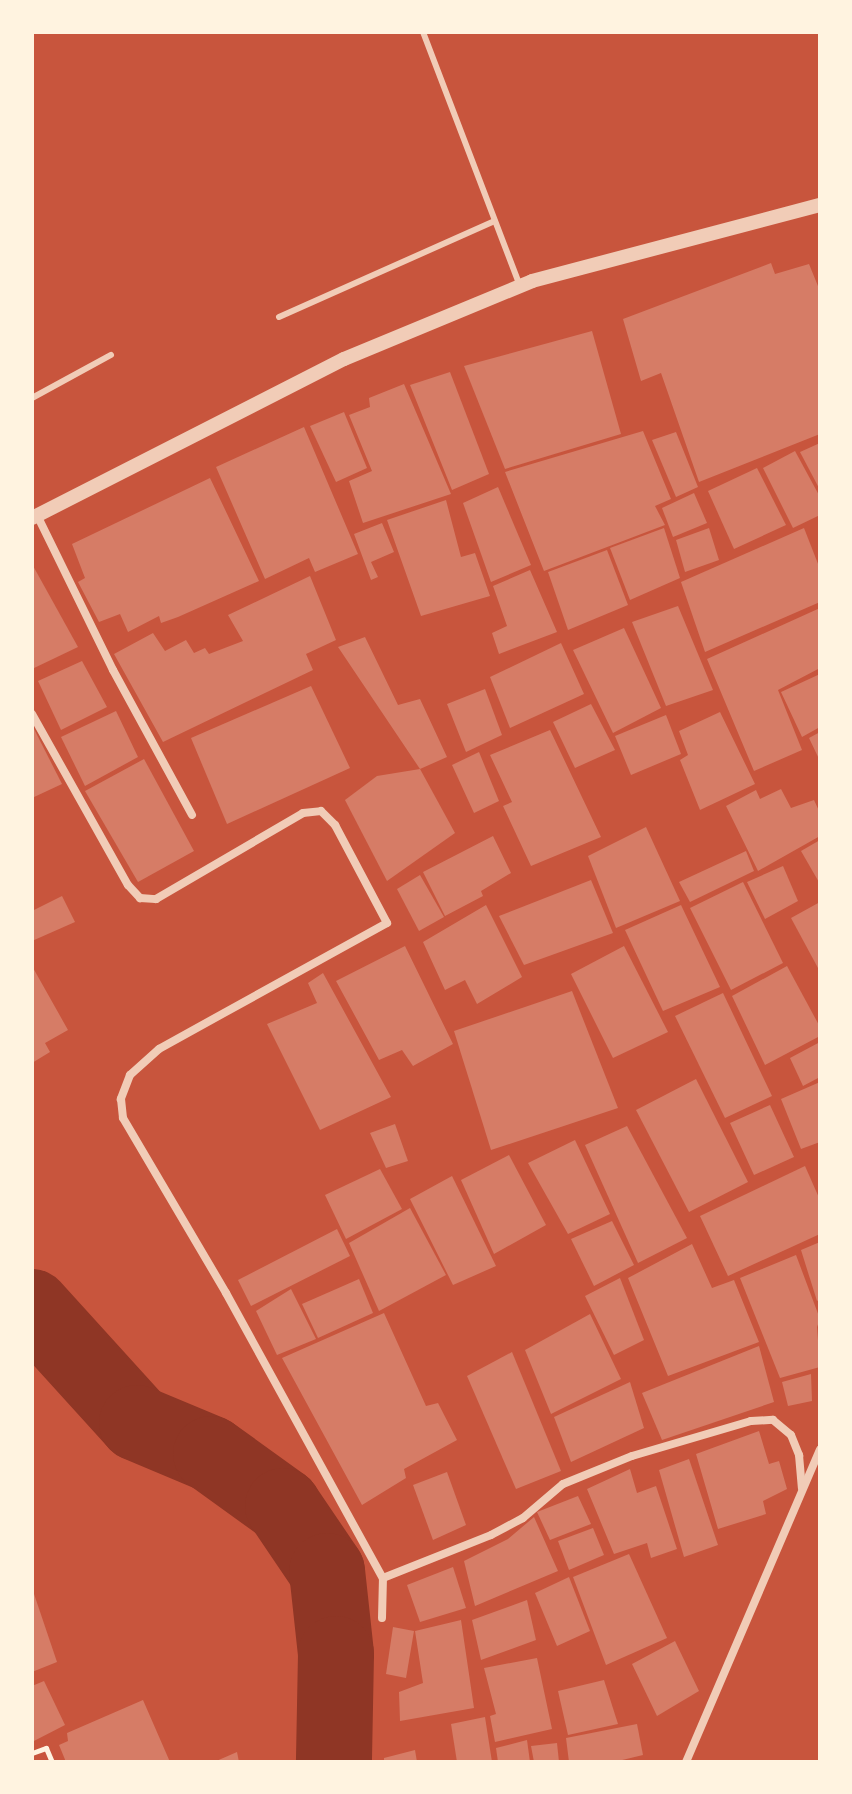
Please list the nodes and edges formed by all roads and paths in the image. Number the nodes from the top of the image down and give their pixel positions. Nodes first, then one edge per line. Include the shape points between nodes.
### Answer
1 (423, 32) edge
2 (820, 205) edge
3 (495, 221) junction
4 (520, 287) junction
5 (279, 317) dead end
6 (111, 355) dead end
7 (32, 398) edge
8 (34, 517) edge
9 (32, 714) edge
10 (192, 815) dead end
11 (820, 1449) edge
12 (802, 1488) junction
13 (383, 1578) junction
14 (382, 1618) dead end
15 (32, 1753) edge
16 (52, 1762) edge
17 (686, 1762) edge

1 - 3 lane
2 - 4 street
3 - 4 lane
3 - 5 lane
4 - 8 street via 344,359
6 - 7 lane
8 - 10 street
9 - 13 street via 140,898 156,899 303,813 321,811 335,825 387,923 159,1049 130,1075 121,1099 123,1118
11 - 12 street
12 - 13 street via 791,1435 773,1420 751,1421 632,1456 563,1484 523,1518 491,1535
12 - 17 street
13 - 14 street
15 - 16 path via 46,1748

